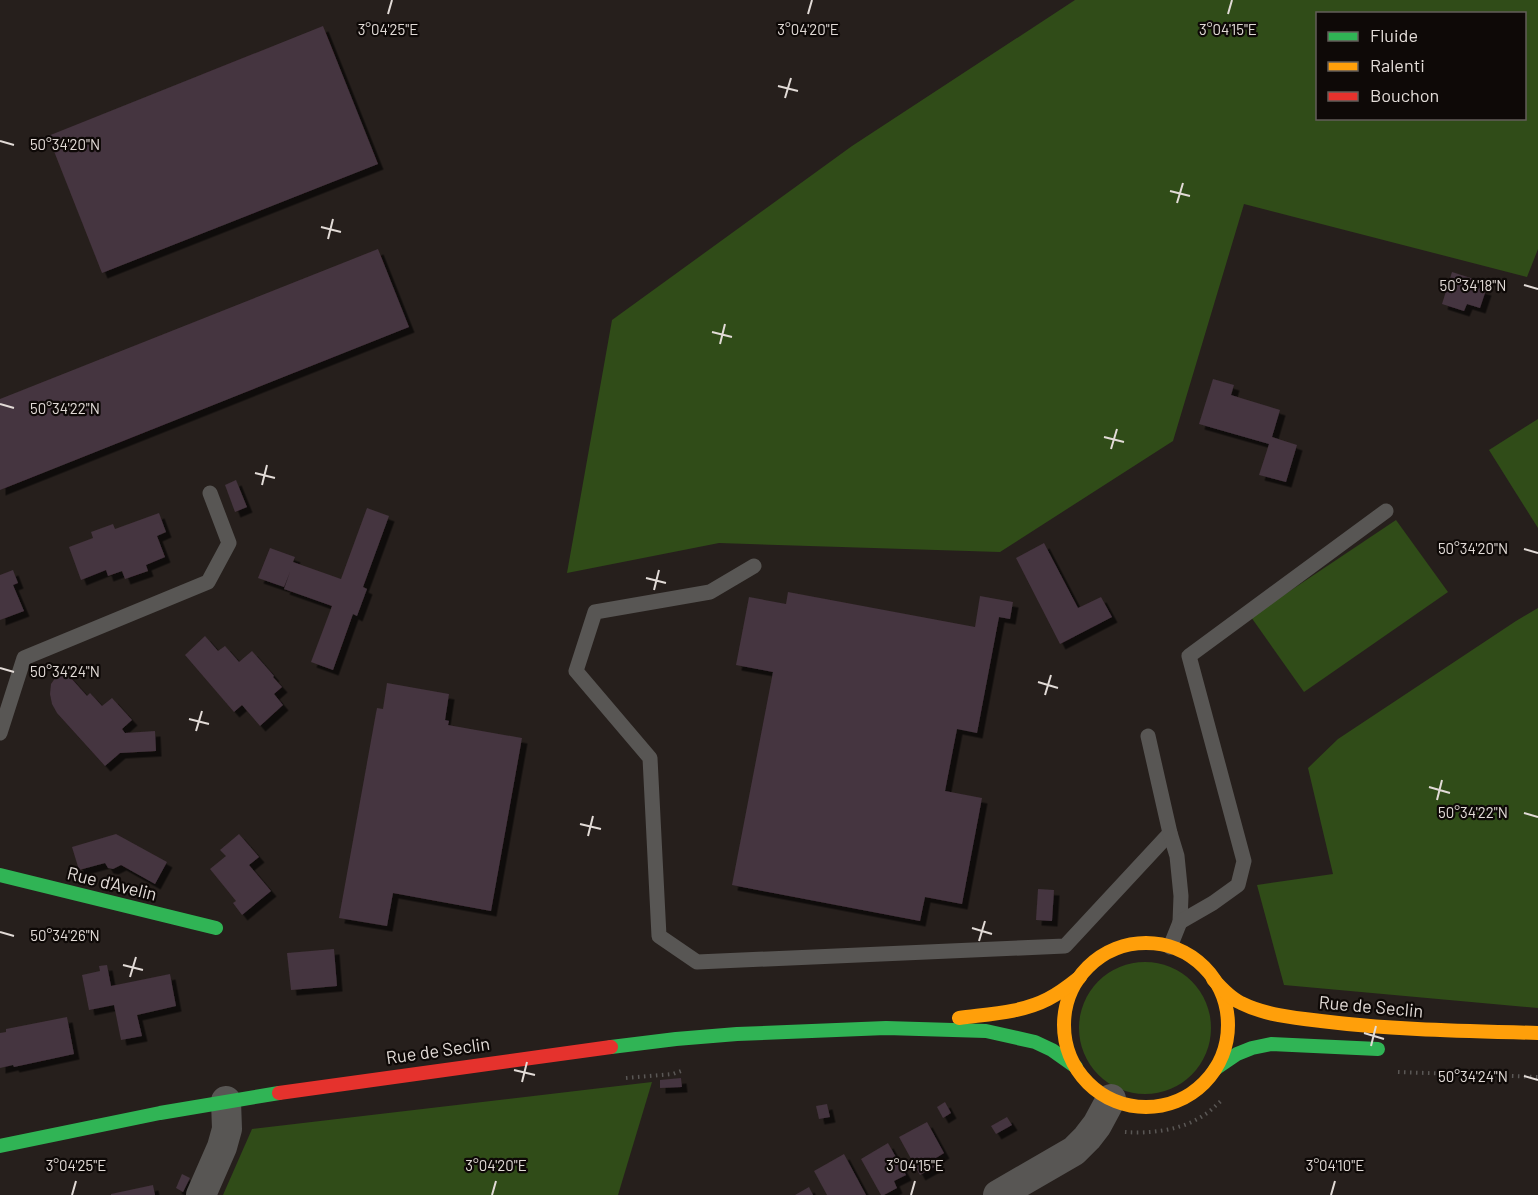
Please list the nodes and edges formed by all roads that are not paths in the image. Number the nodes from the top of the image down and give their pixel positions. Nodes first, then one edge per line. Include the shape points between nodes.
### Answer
1 (210, 493) dead end
2 (1386, 511) dead end
3 (754, 566) dead end
4 (0, 733) edge
5 (1148, 736) dead end
6 (1170, 833) junction
7 (0, 875) edge
8 (1180, 922) junction
9 (216, 928) dead end
10 (1170, 947) junction
11 (1080, 977) junction
12 (1213, 979) junction
13 (886, 1028) junction
14 (1538, 1033) edge
15 (1396, 1050) dead end
16 (1076, 1067) junction
17 (1215, 1069) junction
18 (226, 1101) junction
19 (1104, 1112) junction
20 (0, 1146) edge
21 (201, 1195) edge
22 (998, 1195) edge

1 - 4 lane via 229,543 208,582 24,658
2 - 8 lane via 1189,656 1244,861 1238,885
3 - 6 lane via 710,592 595,612 576,671 650,758 659,936 697,962 1065,946
5 - 6 lane
6 - 8 lane via 1177,856
7 - 9 main road, Rue d'Avelin
8 - 10 lane
10 - 11 main road via 1145,944 1120,948 1098,959
10 - 12 main road via 1194,959
11 - 13 main road, Rue de Seclin via 1040,1003
11 - 16 main road via 1068,998 1064,1022 1066,1045
12 - 14 main road, Rue de Seclin via 1243,1005 1311,1020 1412,1029
12 - 17 main road via 1225,1003 1227,1030
13 - 16 main road, Rue de Seclin via 986,1031 1013,1036 1035,1041
13 - 18 main road, Rue de Seclin via 676,1039 462,1065
15 - 17 main road via 1271,1044 1237,1054
16 - 19 main road
17 - 19 main road via 1198,1088 1175,1101 1149,1107 1123,1104
18 - 20 main road, Rue de Seclin
18 - 21 street via 227,1129
19 - 22 street via 1074,1151

